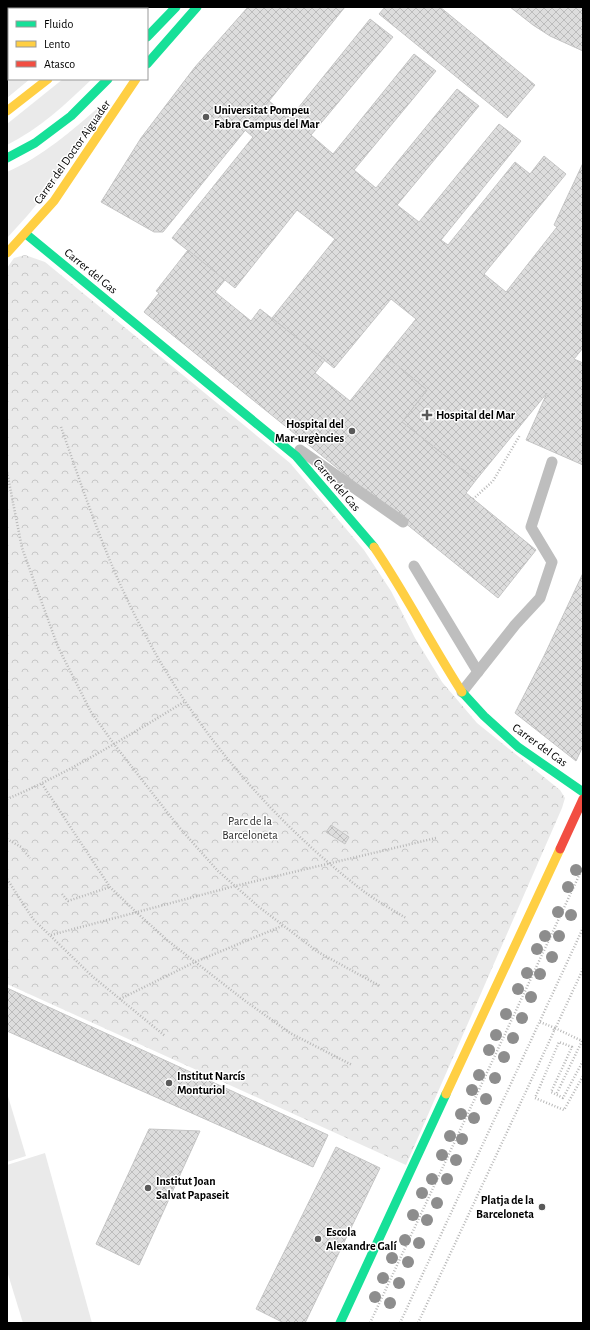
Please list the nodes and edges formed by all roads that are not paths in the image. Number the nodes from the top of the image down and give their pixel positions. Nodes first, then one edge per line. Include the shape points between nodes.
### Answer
1 (176, 7) edge
2 (197, 7) edge
3 (148, 36) edge
4 (148, 63) edge
5 (47, 80) edge
6 (107, 80) edge
7 (135, 80) edge
8 (7, 111) edge
9 (7, 158) edge
10 (26, 234) junction
11 (7, 253) edge
12 (233, 402) junction
13 (552, 462) dead end
14 (403, 522) dead end
15 (414, 566) dead end
16 (478, 672) junction
17 (462, 692) junction
18 (583, 792) edge
19 (583, 799) edge
20 (340, 1323) edge

1 - 3 main road
2 - 4 main road
5 - 8 main road
6 - 9 main road via 71,116 35,143
7 - 10 main road, Carrer del Doctor Aiguader via 54,201
10 - 11 main road, Carrer del Doctor Aiguader
10 - 12 main road, Carrer del Gas
12 - 14 lane
12 - 17 main road, Carrer del Gas via 296,456 372,544 400,585 432,645
13 - 16 lane via 531,526 552,562 540,598
15 - 16 lane
16 - 17 lane
17 - 18 main road, Carrer del Gas via 518,747
19 - 20 main road

